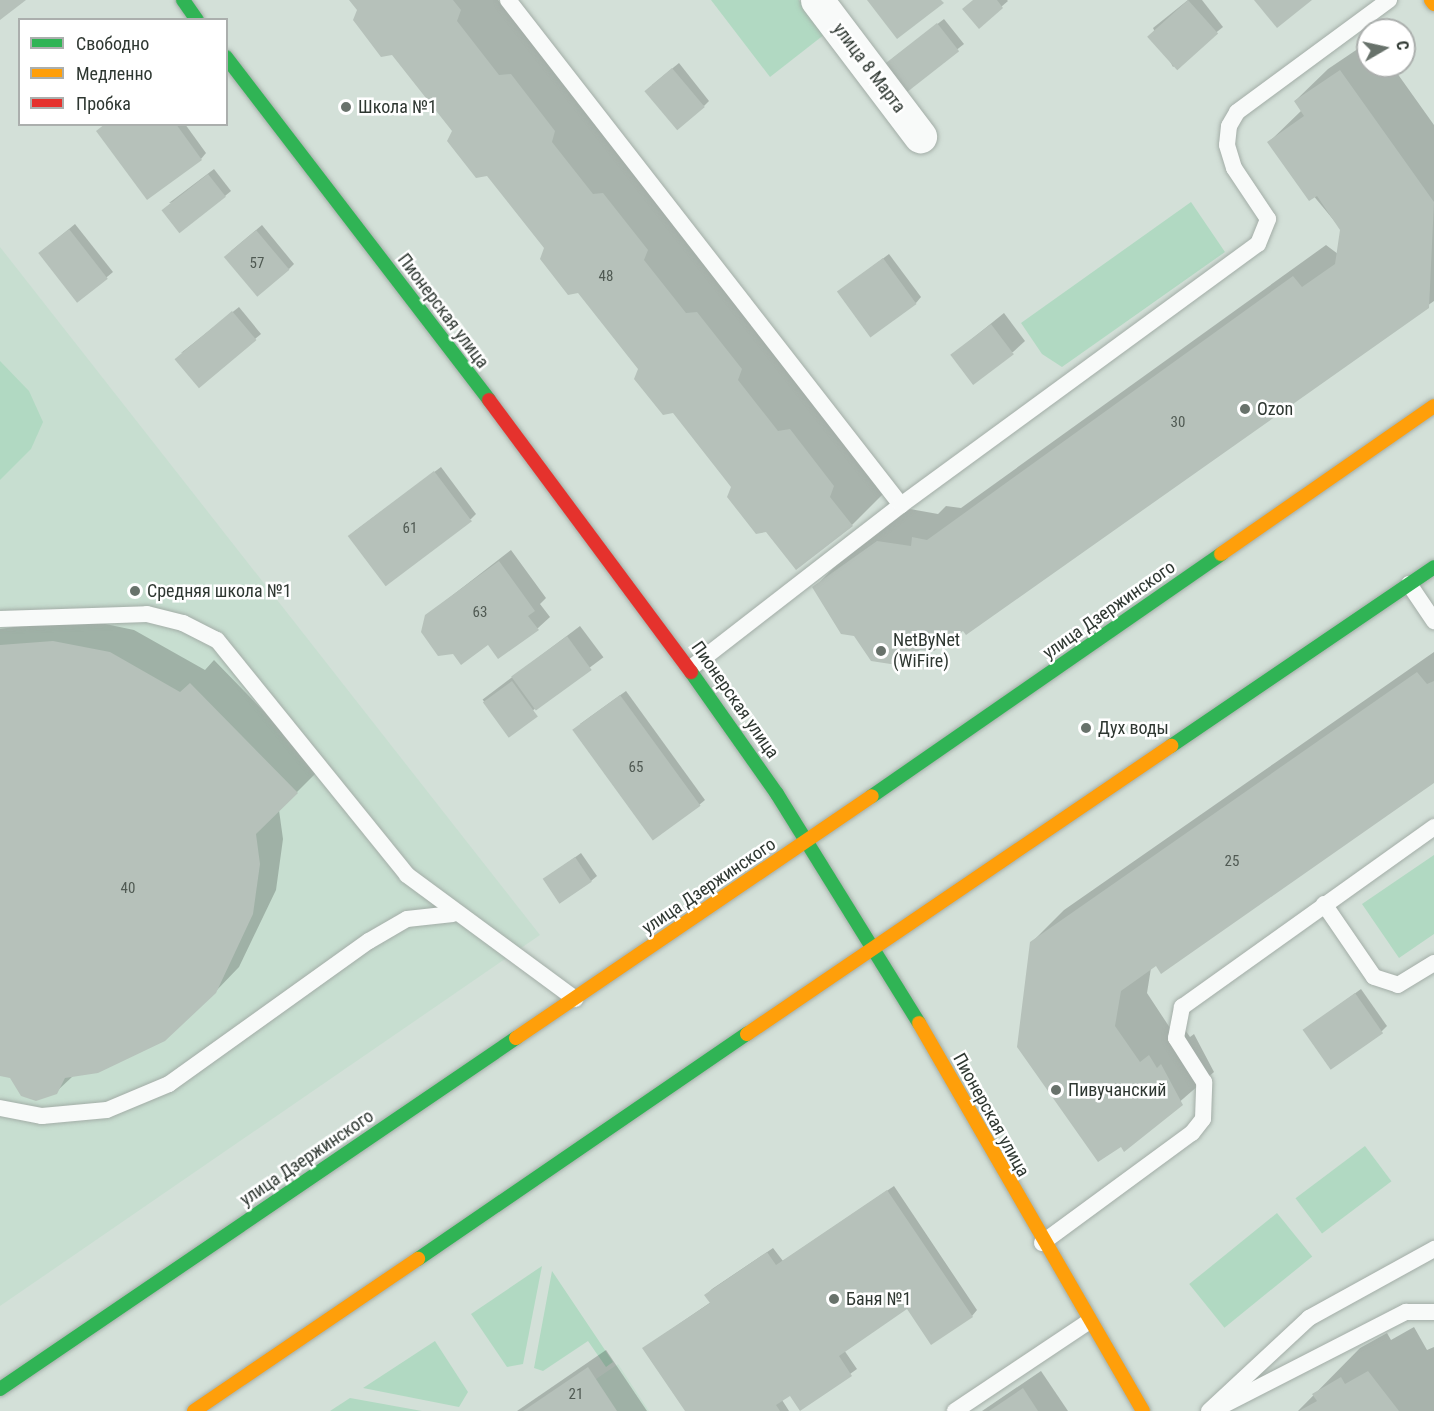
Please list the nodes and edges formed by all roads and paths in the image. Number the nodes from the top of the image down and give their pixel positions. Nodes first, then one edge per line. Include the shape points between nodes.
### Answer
1 (183, 0) edge
2 (508, 0) edge
3 (817, 0) edge
4 (1389, 0) edge
5 (1431, 0) edge
6 (1434, 4) edge
7 (196, 18) edge
8 (228, 60) edge
9 (920, 136) dead end
10 (1434, 406) edge
11 (901, 506) junction
12 (1434, 567) edge
13 (1409, 584) junction
14 (0, 620) edge
15 (1434, 621) edge
16 (691, 668) junction
17 (1434, 827) edge
18 (808, 841) junction
19 (1324, 904) junction
20 (453, 914) junction
21 (876, 952) junction
22 (1434, 963) edge
23 (574, 999) junction
24 (0, 1108) edge
25 (1042, 1243) junction
26 (1434, 1249) edge
27 (1434, 1312) edge
28 (1088, 1322) junction
29 (0, 1389) edge
30 (194, 1411) edge
31 (955, 1411) edge
32 (1143, 1411) edge
33 (1211, 1411) edge

1 - 7 main road
2 - 11 lane
3 - 9 street, улица 8 Марта
4 - 11 lane via 1238,112 1229,126 1227,145 1234,168 1268,219 1258,244
5 - 6 main road
8 - 16 main road, Пионерская улица
10 - 18 main road, улица Дзержинского
11 - 16 lane
12 - 13 main road
13 - 15 lane
13 - 21 main road
14 - 20 lane via 147,615 183,623 217,640 407,875
16 - 18 main road, Пионерская улица
17 - 19 lane
18 - 21 main road, Пионерская улица
18 - 23 main road, улица Дзержинского
19 - 22 lane via 1374,977 1398,985
19 - 25 lane via 1182,1007 1176,1038 1204,1082 1208,1100 1192,1133
20 - 23 lane
20 - 24 lane via 407,919 369,941 169,1084 107,1110 42,1116
21 - 25 main road, Пионерская улица
21 - 30 main road
23 - 29 main road, улица Дзержинского
25 - 28 main road, Пионерская улица
26 - 33 lane via 1309,1318
27 - 33 lane via 1406,1312
28 - 31 lane
28 - 32 main road, Пионерская улица

